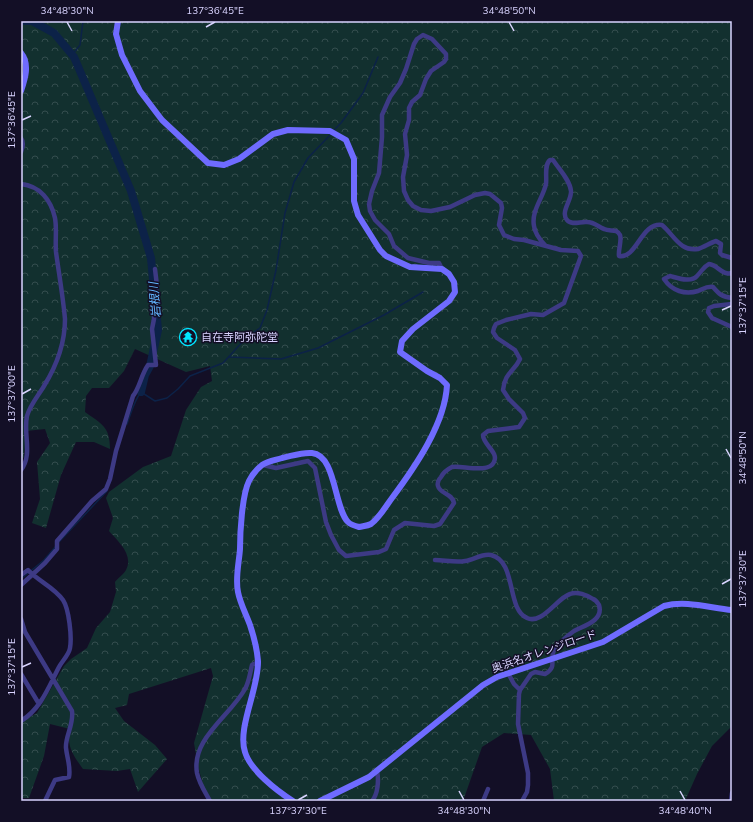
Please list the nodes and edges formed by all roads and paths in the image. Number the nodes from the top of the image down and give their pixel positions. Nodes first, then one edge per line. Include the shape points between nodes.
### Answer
1 (118, 21) edge
2 (21, 53) edge
3 (21, 91) edge
4 (21, 138) edge
5 (21, 152) edge
6 (21, 184) edge
7 (545, 245) junction
8 (732, 258) edge
9 (442, 269) junction
10 (155, 270) dead end
11 (732, 273) edge
12 (732, 298) edge
13 (732, 304) edge
14 (732, 327) edge
15 (263, 465) junction
16 (21, 470) edge
17 (435, 560) dead end
18 (21, 575) edge
19 (32, 575) junction
20 (21, 585) edge
21 (732, 610) edge
22 (21, 619) edge
23 (23, 633) edge
24 (552, 659) junction
25 (258, 662) junction
26 (508, 673) junction
27 (21, 674) edge
28 (54, 679) junction
29 (520, 690) junction
30 (39, 704) junction
31 (21, 721) edge
32 (377, 771) junction
33 (488, 789) dead end
34 (732, 793) edge
35 (45, 801) edge
36 (210, 801) edge
37 (293, 801) edge
38 (320, 801) edge
39 (372, 801) edge
40 (483, 801) edge
41 (522, 801) edge
42 (731, 801) edge

1 - 9 street via 116,34 122,55 140,91 162,120 208,163 224,165 239,159 273,134 288,130 330,131 346,140 354,159 354,201 358,215 380,250 386,256 410,267
2 - 3 street via 26,71
4 - 5 street
6 - 16 street via 38,189 46,196 55,219 56,252 65,319 60,355 27,416 26,458
7 - 8 street via 536,232 534,219 546,185 546,164 553,160 570,187 571,197 565,209 566,220 570,223 587,222 619,233 619,256 628,254 650,228 657,224 666,228 683,248 699,248 716,241 721,244 722,256
7 - 9 street via 504,235 499,225 501,203 490,194 475,195 450,207 431,211 421,210 408,200 403,184 409,108 420,94 431,71 444,62 446,57 432,39 423,35 414,44 400,83 382,115 379,174 369,204 375,220 389,234 394,246 408,258 440,263
7 - 15 street via 561,250 578,251 581,256 564,303 543,315 531,314 496,324 493,332 497,338 515,350 520,359 506,376 503,390 525,418 519,427 488,431 483,435 495,456 493,465 476,469 454,467 441,477 437,483 440,490 451,496 454,503 440,524 434,526 405,523 394,530 386,549 346,556 339,550 326,522 315,468 308,461 276,468
9 - 15 street via 454,282 455,292 449,301 402,341 400,352 440,378 447,385 446,397 426,448 411,473 377,518 369,525 359,527 349,523 344,516 328,466 322,458 313,453 298,454
10 - 19 street via 157,286 152,329 156,365 148,365 133,396 106,489 74,521 57,542 57,549
11 - 12 street via 725,273 708,264 692,279 670,276 664,279 672,288 685,293 713,287 718,294
13 - 14 street via 714,306 709,308 708,312 712,318
15 - 25 street via 255,471 245,491 237,590 250,626
17 - 24 street via 460,562 487,555 497,557 504,564 515,603 521,614 530,619 544,614 570,594 577,593 596,600 599,612 594,620 564,638 554,651
18 - 19 street via 28,570
19 - 20 street
19 - 28 street via 63,600 68,615 70,649
21 - 24 street, 奥浜名オレンジロード via 676,603 664,606 603,642
22 - 23 street
23 - 28 street
24 - 26 street, 奥浜名オレンジロード
24 - 29 street via 553,665 548,672 531,674
25 - 36 street via 252,665 245,688 197,755 197,774
25 - 37 street via 243,731 243,746 248,761 273,787
26 - 29 street
26 - 32 street, 奥浜名オレンジロード via 483,685
27 - 30 street
28 - 30 street
28 - 35 street via 72,711 72,724 66,747 70,775 68,778 55,780
29 - 41 street via 518,724 528,773 527,792
30 - 31 street
32 - 38 street, 奥浜名オレンジロード
32 - 39 street via 376,795
33 - 40 street
34 - 42 street

